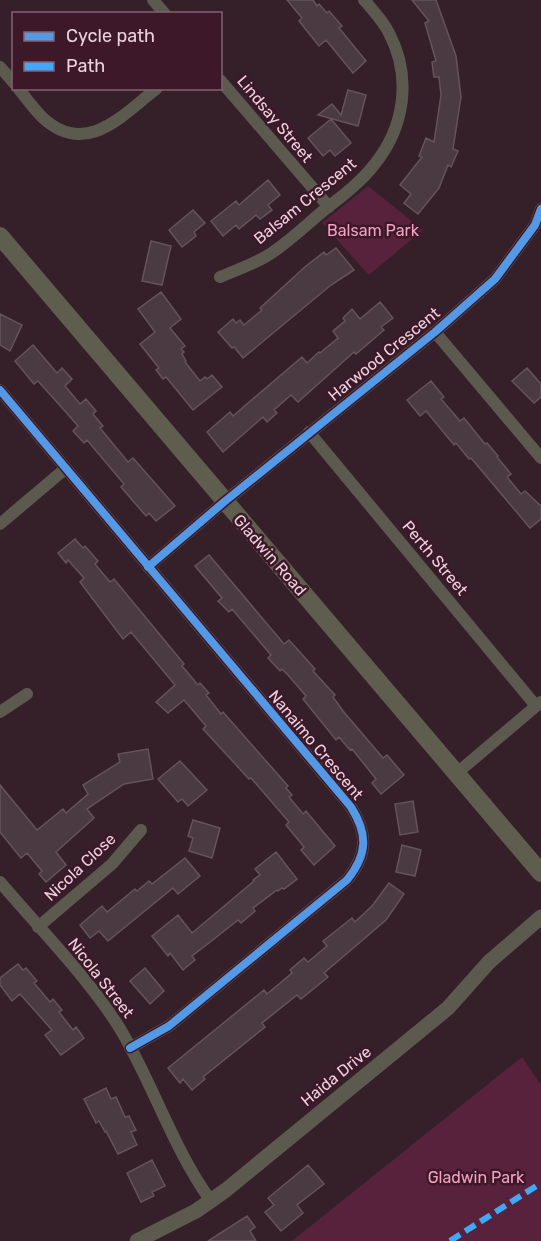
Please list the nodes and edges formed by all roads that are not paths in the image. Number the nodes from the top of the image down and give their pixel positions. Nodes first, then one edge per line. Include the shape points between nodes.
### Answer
1 (153, 0) edge
2 (364, 0) edge
3 (163, 12) edge
4 (0, 67) edge
5 (12, 81) edge
6 (222, 82) edge
7 (20, 90) edge
8 (154, 90) edge
9 (329, 207) junction
10 (541, 209) edge
11 (0, 236) edge
12 (220, 277) dead end
13 (435, 332) junction
14 (0, 390) edge
15 (309, 432) junction
16 (541, 458) edge
17 (66, 469) junction
18 (224, 502) junction
19 (0, 524) edge
20 (148, 567) junction
21 (27, 694) dead end
22 (539, 704) edge
23 (0, 712) edge
24 (457, 772) junction
25 (141, 830) dead end
26 (541, 873) edge
27 (0, 882) edge
28 (541, 917) edge
29 (39, 927) junction
30 (130, 1048) junction
31 (211, 1201) junction
32 (137, 1241) edge

1 - 3 street
2 - 9 street, Balsam Crescent via 394,45 402,74 402,110 387,147 373,167
4 - 5 street
6 - 9 street, Lindsay Street
7 - 8 street via 43,117 61,130 86,135 107,128
9 - 12 street, Balsam Crescent via 269,255
10 - 13 street, Harwood Crescent via 535,225 495,279
11 - 18 main road, Gladwin Road
13 - 15 street, Harwood Crescent
13 - 16 street
14 - 17 street, Nanaimo Crescent
15 - 18 street, Harwood Crescent
15 - 22 street, Perth Street
17 - 19 street
17 - 20 street, Nanaimo Crescent
18 - 20 street
18 - 24 main road, Gladwin Road
20 - 30 street, Nanaimo Crescent via 351,807 364,833 360,860 347,880 169,1026
21 - 23 street
22 - 24 street
24 - 26 main road, Gladwin Road
25 - 29 street, Nicola Close via 112,864
27 - 29 street, Nicola Street
28 - 31 street, Haida Drive via 489,962 448,1008
29 - 30 street, Nicola Street via 104,1005
30 - 31 street, Nicola Street via 190,1170
31 - 32 street, Haida Drive

